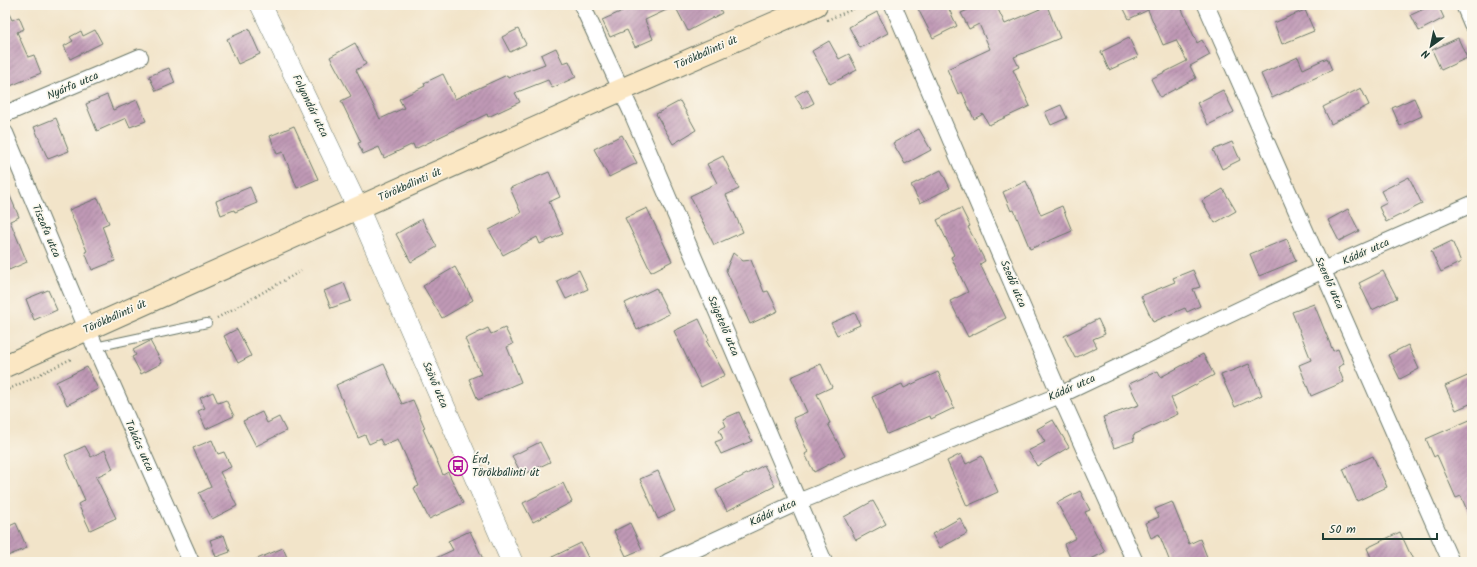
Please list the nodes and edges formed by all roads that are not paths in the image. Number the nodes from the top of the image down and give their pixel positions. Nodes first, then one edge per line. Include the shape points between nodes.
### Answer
1 (262, 5) edge
2 (582, 5) edge
3 (816, 5) edge
4 (893, 5) edge
5 (1206, 5) edge
6 (1464, 5) edge
7 (1472, 24) edge
8 (140, 57) dead end
9 (621, 90) junction
10 (5, 114) edge
11 (5, 133) edge
12 (1472, 204) edge
13 (358, 208) junction
14 (1323, 270) junction
15 (207, 323) road end
16 (91, 338) junction
17 (5, 366) edge
18 (1060, 394) junction
19 (798, 502) junction
20 (191, 562) edge
21 (512, 562) edge
22 (668, 562) edge
23 (824, 562) edge
24 (1135, 562) edge
25 (1451, 562) edge

1 - 13 street, Folyondár utca
2 - 9 street, Szigetelő utca
3 - 9 main road, Törökbálinti út
4 - 18 street, Szedő utca
5 - 14 street, Szerelő utca
6 - 7 street
8 - 10 street, Nyárfa utca
9 - 13 main road, Törökbálinti út
9 - 19 street, Szigetelő utca
11 - 16 street, Tiszafa utca
12 - 14 street, Kádár utca
13 - 16 main road, Törökbálinti út
13 - 21 street, Szövő utca
14 - 18 street, Kádár utca
14 - 25 street, Szerelő utca
15 - 16 lane
16 - 17 main road, Törökbálinti út
16 - 20 street, Takács utca
18 - 19 street, Kádár utca
18 - 24 street, Szedő utca
19 - 22 street, Kádár utca
19 - 23 street, Szigetelő utca

